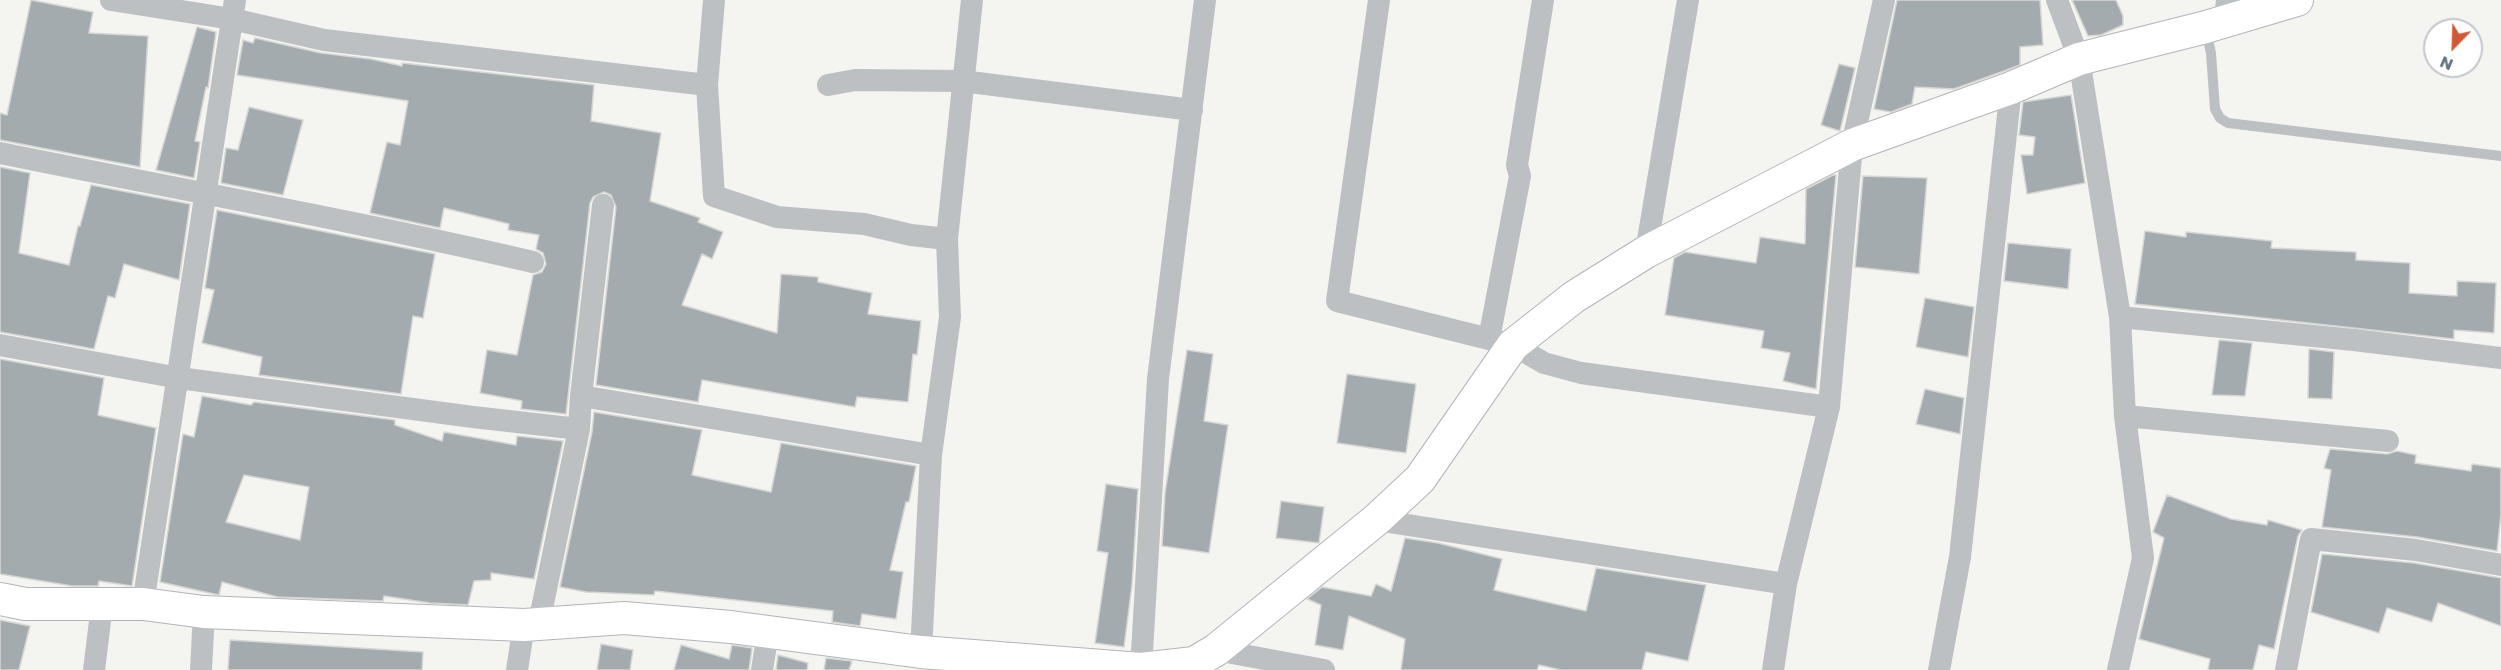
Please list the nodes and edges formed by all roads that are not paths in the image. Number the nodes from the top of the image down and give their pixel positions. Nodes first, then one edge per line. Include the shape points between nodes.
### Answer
1 (111, 0) edge
2 (714, 0) edge
3 (972, 0) edge
4 (1204, 0) edge
5 (1379, 0) edge
6 (1543, 0) edge
7 (1688, 0) edge
8 (1884, 0) edge
9 (2057, 0) edge
10 (2297, 0) edge
11 (233, 9) edge
12 (2219, 16) edge
13 (2079, 59) junction
14 (962, 81) junction
15 (707, 85) junction
16 (828, 85) dead end
17 (2011, 88) junction
18 (1192, 110) junction
19 (1852, 145) junction
20 (0, 153) edge
21 (2501, 156) edge
22 (205, 195) junction
23 (603, 205) dead end
24 (947, 239) junction
25 (1646, 252) junction
26 (533, 262) dead end
27 (2120, 317) junction
28 (1501, 342) junction
29 (0, 345) edge
30 (2501, 358) edge
31 (179, 378) junction
32 (581, 396) junction
33 (1829, 407) junction
34 (2126, 416) junction
35 (579, 429) junction
36 (2388, 441) dead end
37 (932, 455) junction
38 (1377, 520) junction
39 (2501, 565) edge
40 (1786, 585) junction
41 (0, 599) edge
42 (143, 604) junction
43 (102, 605) junction
44 (204, 612) junction
45 (531, 624) junction
46 (768, 632) junction
47 (1216, 650) junction
48 (921, 652) junction
49 (1293, 667) edge
50 (1141, 669) edge
51 (94, 670) edge
52 (201, 670) edge
53 (518, 670) edge
54 (762, 670) edge
55 (1323, 670) edge
56 (1773, 670) edge
57 (1939, 670) edge
58 (2118, 670) edge
59 (2286, 670) edge

1 - 11 street
2 - 15 street
3 - 14 street
4 - 18 street
5 - 28 street via 1337,301
6 - 28 street via 1517,165 1520,176
7 - 25 street
8 - 19 street
9 - 13 street
10 - 12 street
11 - 15 street via 324,40
11 - 22 street
12 - 13 street
12 - 21 lane via 2211,53 2214,109 2228,123
13 - 17 street
13 - 27 street
14 - 16 street via 855,80
14 - 18 street
14 - 24 street
15 - 24 street via 714,196 777,218 864,224
17 - 19 street
17 - 57 street via 1960,557
18 - 50 street via 1158,379
19 - 25 street
19 - 33 street
20 - 22 street
22 - 26 street via 391,229
22 - 31 street
23 - 32 street
24 - 37 street via 950,317
25 - 28 street
27 - 30 street
27 - 34 street
28 - 33 street via 1544,363 1581,373
28 - 38 street via 1420,479
29 - 31 street
31 - 35 street
31 - 42 street
32 - 35 street
32 - 37 street
33 - 40 street
34 - 36 street
34 - 58 street via 2143,558
35 - 45 street
37 - 48 street
38 - 40 street
38 - 47 street
39 - 59 street via 2416,550 2311,539
40 - 56 street
41 - 43 street via 25,604
42 - 43 street
42 - 44 street
43 - 51 street
44 - 45 street
44 - 52 street
45 - 46 street via 624,618
45 - 53 street
46 - 48 street
46 - 54 street
47 - 49 street
47 - 50 street via 1194,663
48 - 50 street
49 - 55 street

